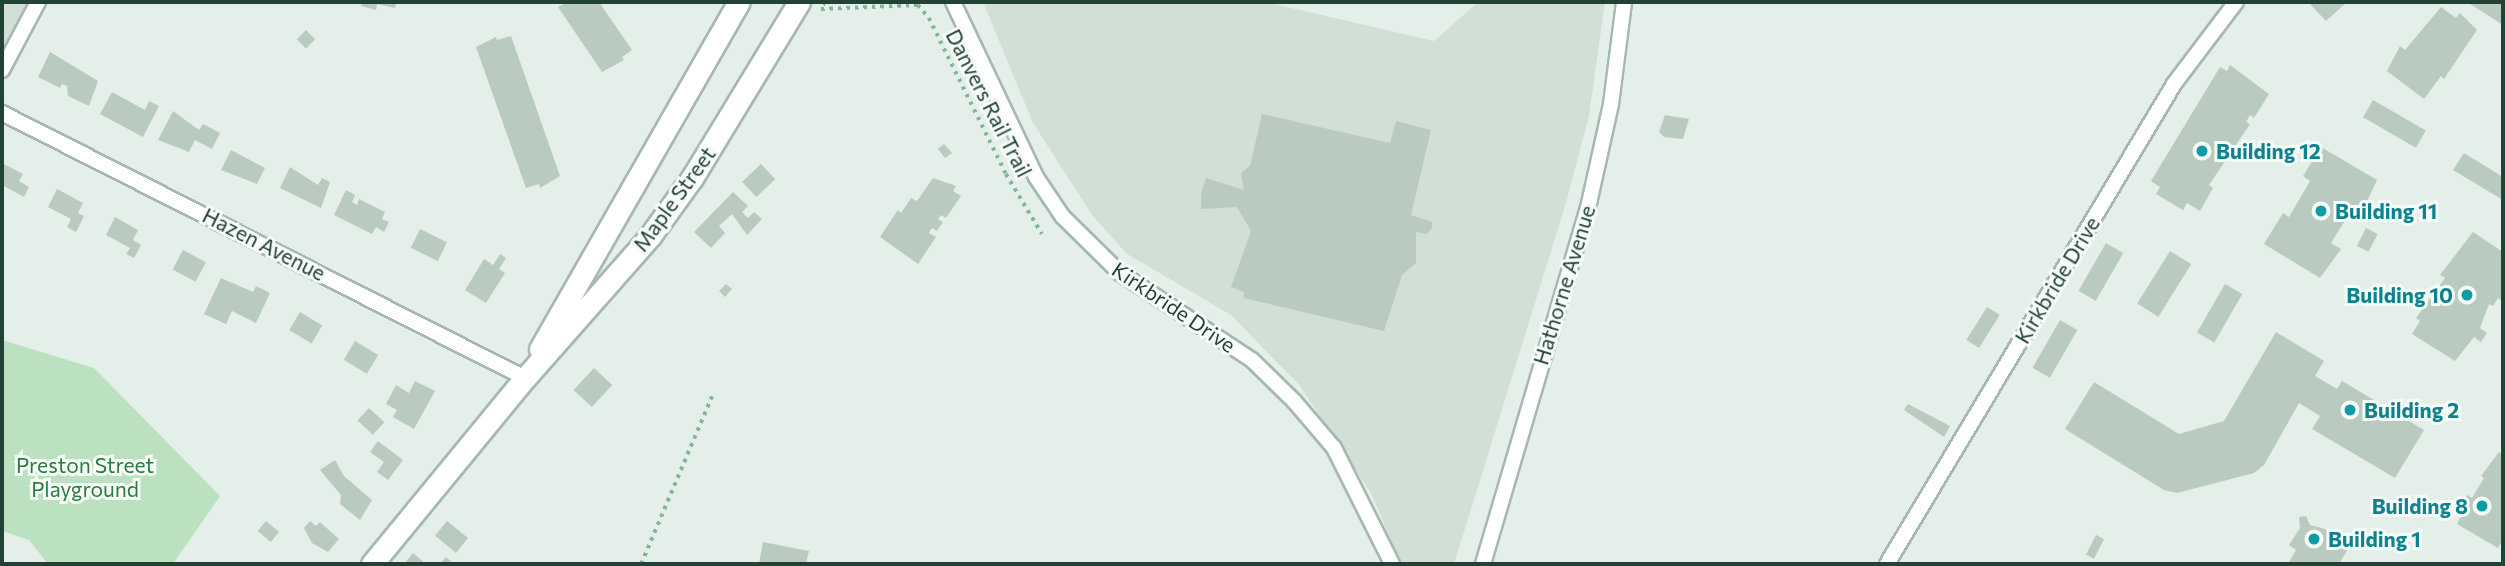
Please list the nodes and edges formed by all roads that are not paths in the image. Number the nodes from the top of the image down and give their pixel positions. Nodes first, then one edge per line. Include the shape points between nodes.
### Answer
1 (38, 2) edge
2 (739, 2) edge
3 (799, 2) edge
4 (953, 2) edge
5 (1624, 2) edge
6 (2236, 2) edge
7 (2, 70) edge
8 (2, 113) edge
9 (525, 379) junction
10 (372, 564) edge
11 (1392, 564) edge
12 (1483, 564) edge
13 (1887, 564) edge

1 - 7 street
2 - 9 main road, Maple Street via 582,270
3 - 9 main road, Maple Street via 692,178 610,284
4 - 11 street, Kirkbride Drive via 1019,144 1056,207 1120,273 1252,360 1294,401 1334,448
5 - 12 street, Hathorne Avenue via 1611,104 1588,208
6 - 13 street, Kirkbride Drive via 2167,95
8 - 9 street, Hazen Avenue
9 - 10 main road, Maple Street

